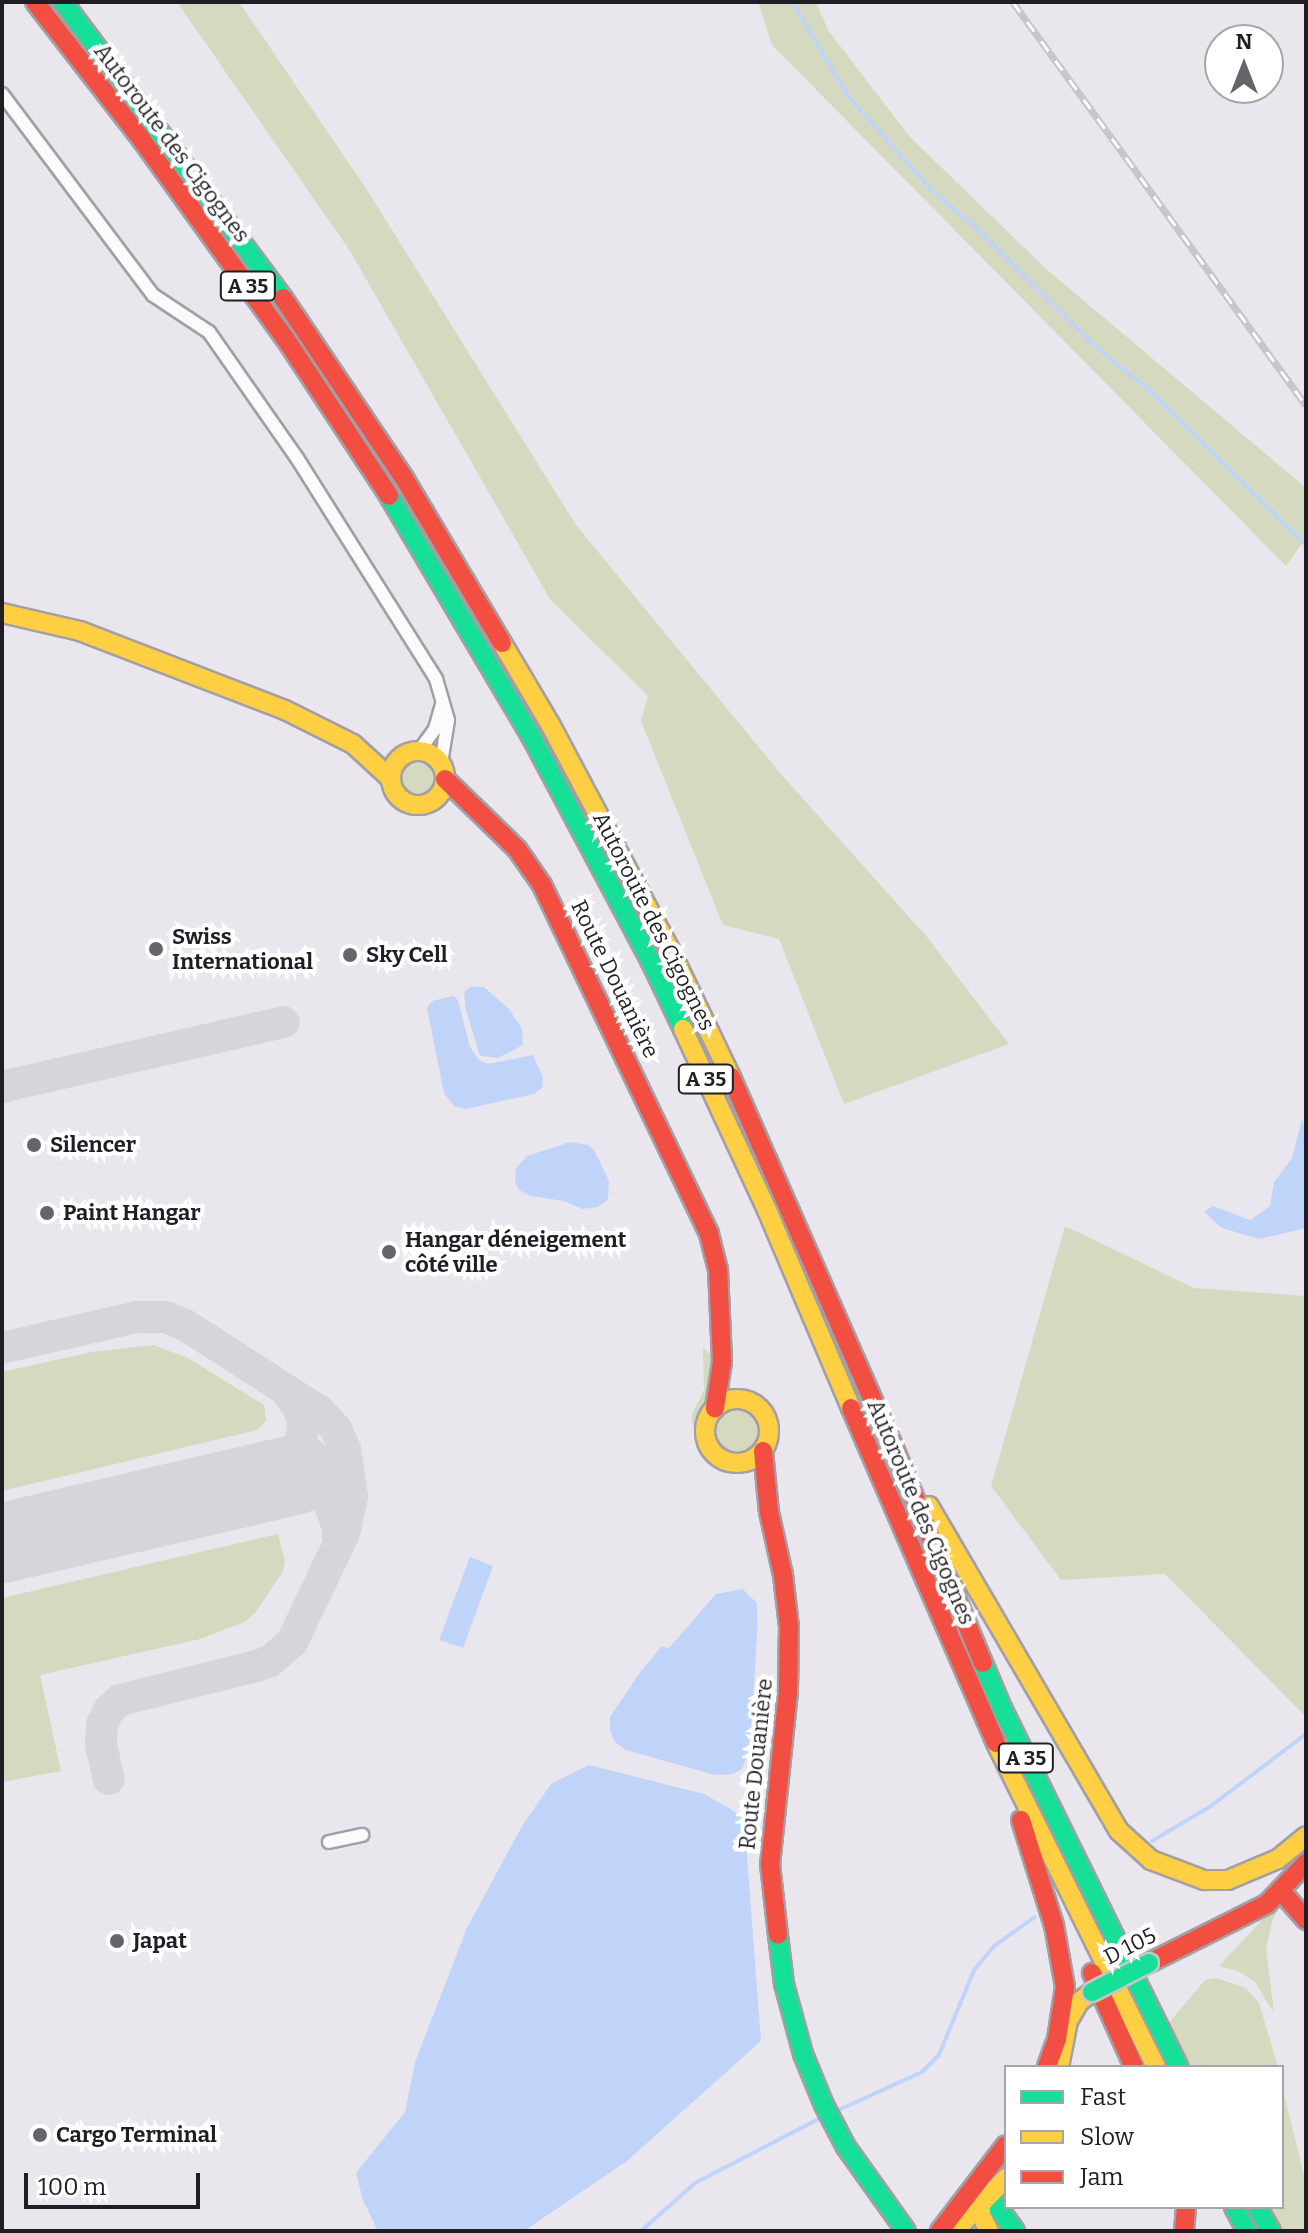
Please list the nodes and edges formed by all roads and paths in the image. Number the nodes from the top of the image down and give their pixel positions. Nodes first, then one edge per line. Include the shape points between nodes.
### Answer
1 (35, 2) edge
2 (63, 2) edge
3 (70, 2) edge
4 (87, 30) junction
5 (2, 94) edge
6 (2, 613) edge
7 (443, 701) junction
8 (353, 744) junction
9 (411, 753) junction
10 (443, 771) junction
11 (391, 779) junction
12 (430, 802) junction
13 (483, 816) junction
14 (722, 1362) junction
15 (744, 1399) junction
16 (715, 1408) junction
17 (891, 1441) junction
18 (763, 1451) junction
19 (737, 1463) junction
20 (769, 1512) junction
21 (1000, 1754) junction
22 (362, 1835) dead end
23 (1306, 1836) edge
24 (329, 1842) dead end
25 (1306, 1863) edge
26 (1273, 1897) junction
27 (1306, 1920) edge
28 (1048, 2065) edge
29 (1059, 2065) edge
30 (1133, 2065) edge
31 (1155, 2065) edge
32 (1178, 2065) edge
33 (1004, 2148) edge
34 (1004, 2180) edge
35 (986, 2200) junction
36 (1186, 2209) edge
37 (1235, 2209) edge
38 (1258, 2209) edge
39 (906, 2231) edge
40 (940, 2231) edge
41 (955, 2231) edge
42 (989, 2231) edge
43 (1015, 2231) edge
44 (1184, 2231) edge
45 (1247, 2231) edge
46 (1271, 2231) edge

1 - 21 main road, Autoroute des Cigognes / A 35 via 285,338 385,489 532,738 651,962 767,1210
2 - 4 main road, Autoroute des Cigognes / A 35
3 - 4 main road
4 - 17 main road, Autoroute des Cigognes / A 35 via 319,350 404,478 551,726 732,1079
5 - 7 street via 153,295 213,338 376,582 436,679
6 - 8 main road via 98,637 285,710
7 - 9 street via 435,729
7 - 10 street via 448,720
8 - 9 main road
8 - 11 main road
9 - 10 main road via 434,756
9 - 11 main road via 393,766
10 - 12 main road via 442,790
10 - 13 main road, Route Douanière
11 - 12 main road via 396,794 409,804
12 - 13 main road, Route Douanière
13 - 14 main road, Route Douanière via 517,849 542,885 702,1220 718,1269
14 - 15 main road, Route Douanière
14 - 16 main road, Route Douanière
15 - 16 main road
15 - 18 main road via 766,1417 769,1433
16 - 19 main road via 706,1422 706,1441 718,1458
17 - 23 main road via 1119,1831 1151,1860 1204,1880 1247,1874 1278,1859
17 - 32 main road, Autoroute des Cigognes / A 35 via 1002,1708
18 - 19 main road
18 - 20 main road, Route Douanière
19 - 20 main road, Route Douanière
20 - 39 main road, Route Douanière via 783,1575 790,1651 770,1864 784,1984 824,2105 846,2147
21 - 28 main road via 1054,1925 1065,1987
21 - 30 main road
21 - 31 main road, Autoroute des Cigognes / A 35
22 - 24 street
25 - 26 main road, D 105
26 - 27 main road
26 - 29 main road, D 105, bridge via 1079,2002 1068,2021
33 - 40 main road
34 - 35 main road
35 - 41 main road
35 - 42 main road via 981,2215
35 - 43 main road
36 - 44 main road
37 - 45 main road
38 - 46 main road

